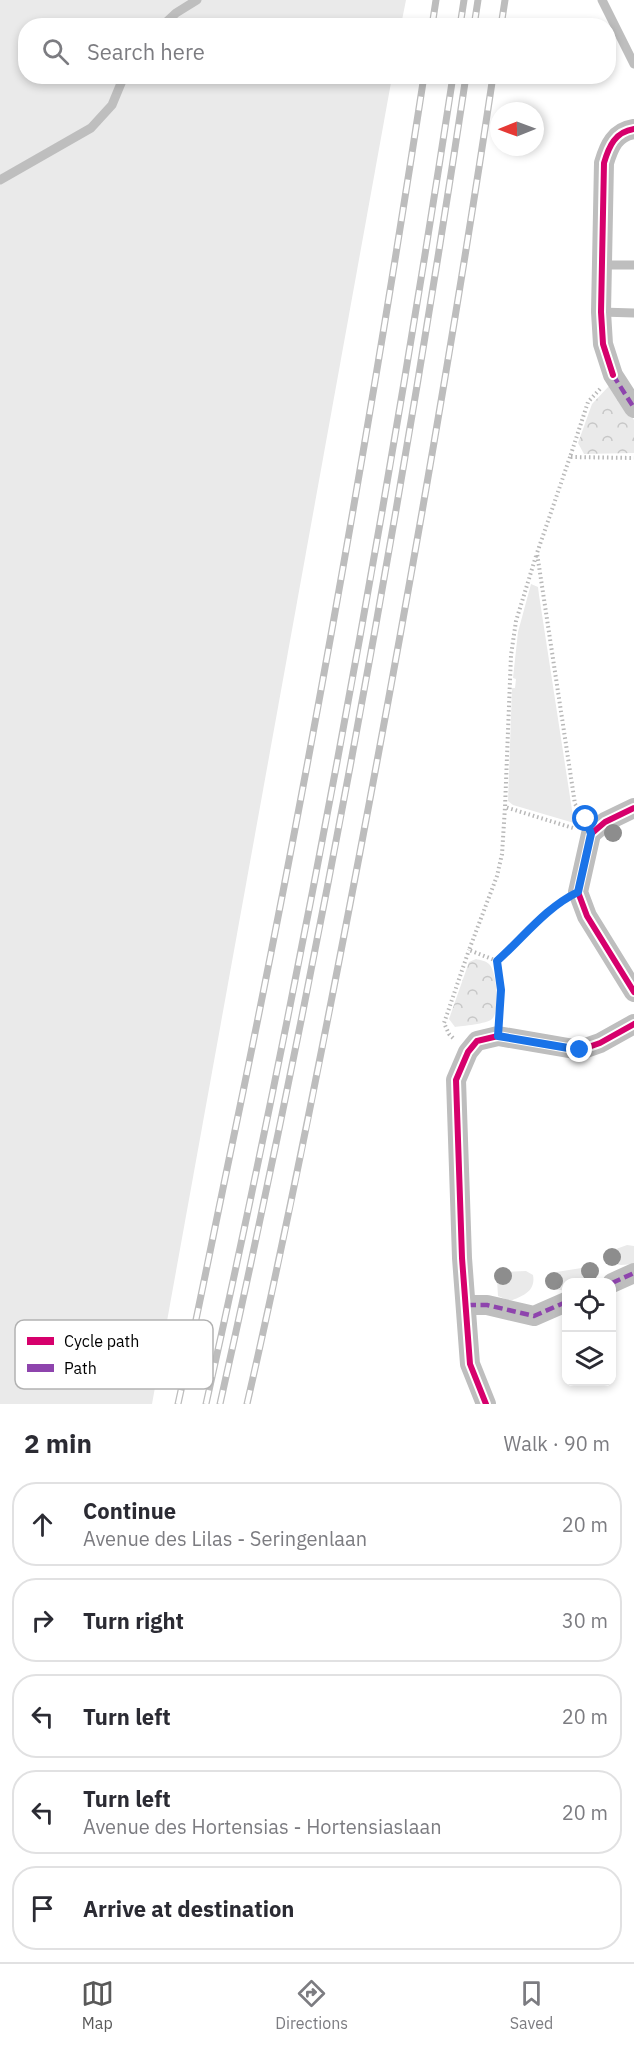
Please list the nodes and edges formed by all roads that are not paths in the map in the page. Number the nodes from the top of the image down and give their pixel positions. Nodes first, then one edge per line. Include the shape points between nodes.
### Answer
1 (197, 0) edge
2 (602, 0) edge
3 (173, 18) edge
4 (611, 18) edge
5 (616, 28) edge
6 (634, 64) edge
7 (120, 84) edge
8 (634, 129) edge
9 (0, 180) edge
10 (602, 265) junction
11 (634, 265) edge
12 (601, 312) junction
13 (634, 314) edge
14 (634, 408) edge
15 (634, 808) edge
16 (634, 992) edge
17 (634, 1024) edge
18 (634, 1273) edge
19 (616, 1281) edge
20 (562, 1304) edge
21 (466, 1305) junction
22 (486, 1404) edge

1 - 3 lane
2 - 4 lane
5 - 6 lane
7 - 9 lane via 112,105 91,128
8 - 10 street via 617,136 604,163
10 - 11 lane
10 - 12 street
12 - 13 lane
12 - 14 street via 603,344 613,375
15 - 16 street via 590,826 578,892 587,916
17 - 21 street via 580,1050 498,1036 477,1041 468,1052 456,1080
18 - 19 street
20 - 21 street via 534,1316 487,1305
21 - 22 street via 470,1364

